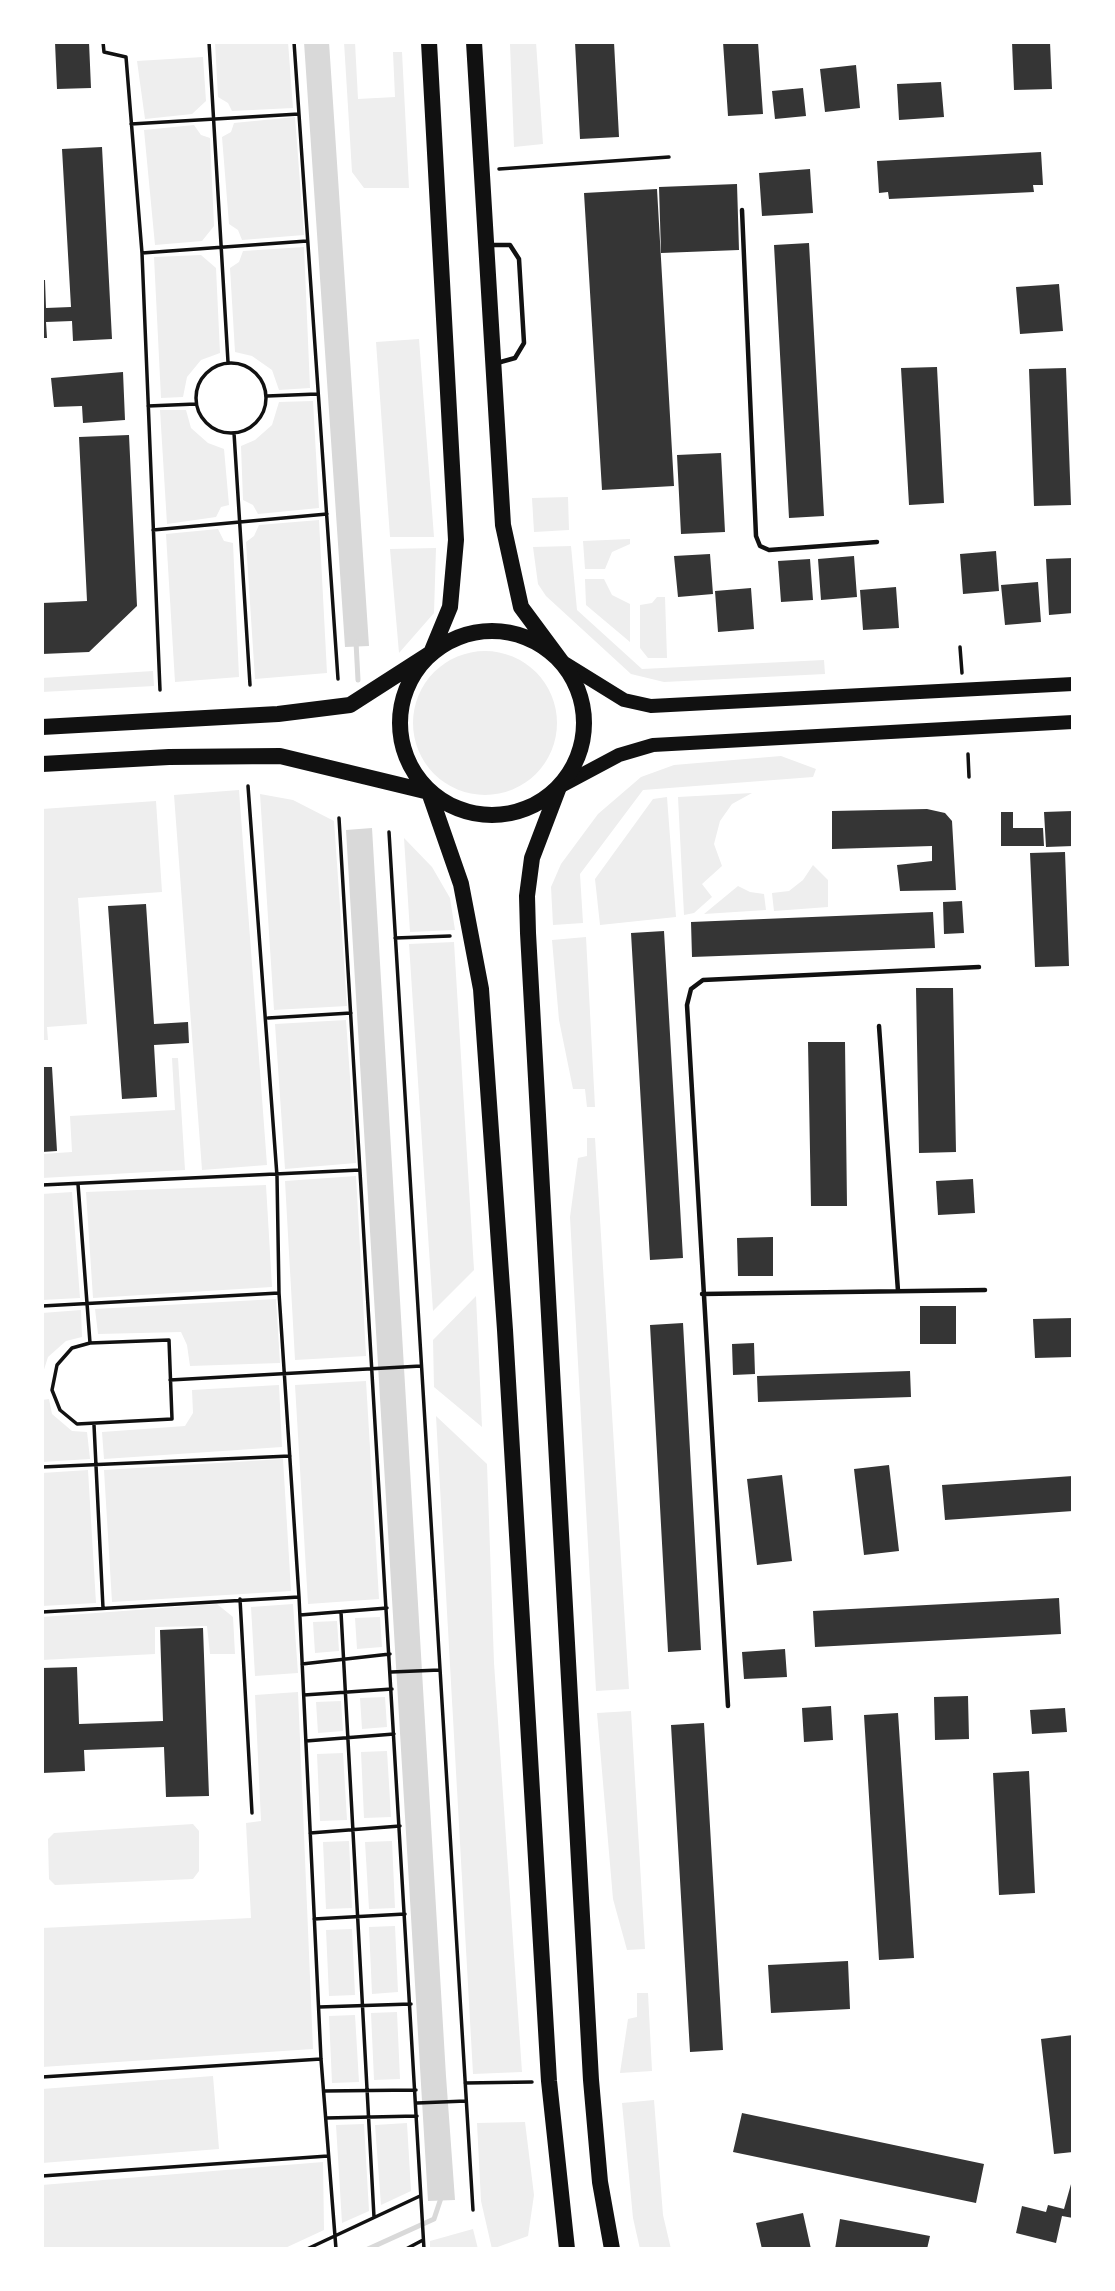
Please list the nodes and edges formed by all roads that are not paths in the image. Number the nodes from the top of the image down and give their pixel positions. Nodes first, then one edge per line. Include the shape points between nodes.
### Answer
1 (429, 42) edge
2 (474, 42) edge
3 (743, 210) dead end
4 (488, 244) junction
5 (493, 364) junction
6 (877, 542) dead end
7 (431, 653) junction
8 (561, 661) junction
9 (1073, 684) edge
10 (1073, 722) edge
11 (42, 727) edge
12 (42, 764) edge
13 (559, 787) junction
14 (429, 792) junction
15 (979, 967) dead end
16 (879, 1026) dead end
17 (985, 1290) dead end
18 (898, 1291) junction
19 (702, 1294) junction
20 (728, 1706) dead end
21 (567, 2249) edge
22 (612, 2249) edge

1 - 7 main road via 456,540 450,607
2 - 4 main road
3 - 6 lane via 755,522 760,546 769,550
4 - 5 main road
4 - 5 lane via 510,245 516,251 524,343 515,358
5 - 8 main road via 503,525 521,607
7 - 8 main road via 455,637 502,631 539,643
7 - 11 main road via 351,705 278,714
7 - 14 main road via 411,677 400,706 400,738 410,767
8 - 9 main road via 624,700 651,706
8 - 13 main road via 576,685 584,711 583,739 575,765
10 - 13 main road via 653,745 618,755
12 - 14 main road via 281,756
13 - 14 main road via 536,805 509,814 481,816 453,808
13 - 22 main road via 532,858 528,933 591,2080 600,2182
14 - 21 main road via 461,884 481,989 549,2081
15 - 19 lane via 703,980 691,989 687,1005
16 - 18 lane
17 - 18 lane
18 - 19 lane
19 - 20 lane

